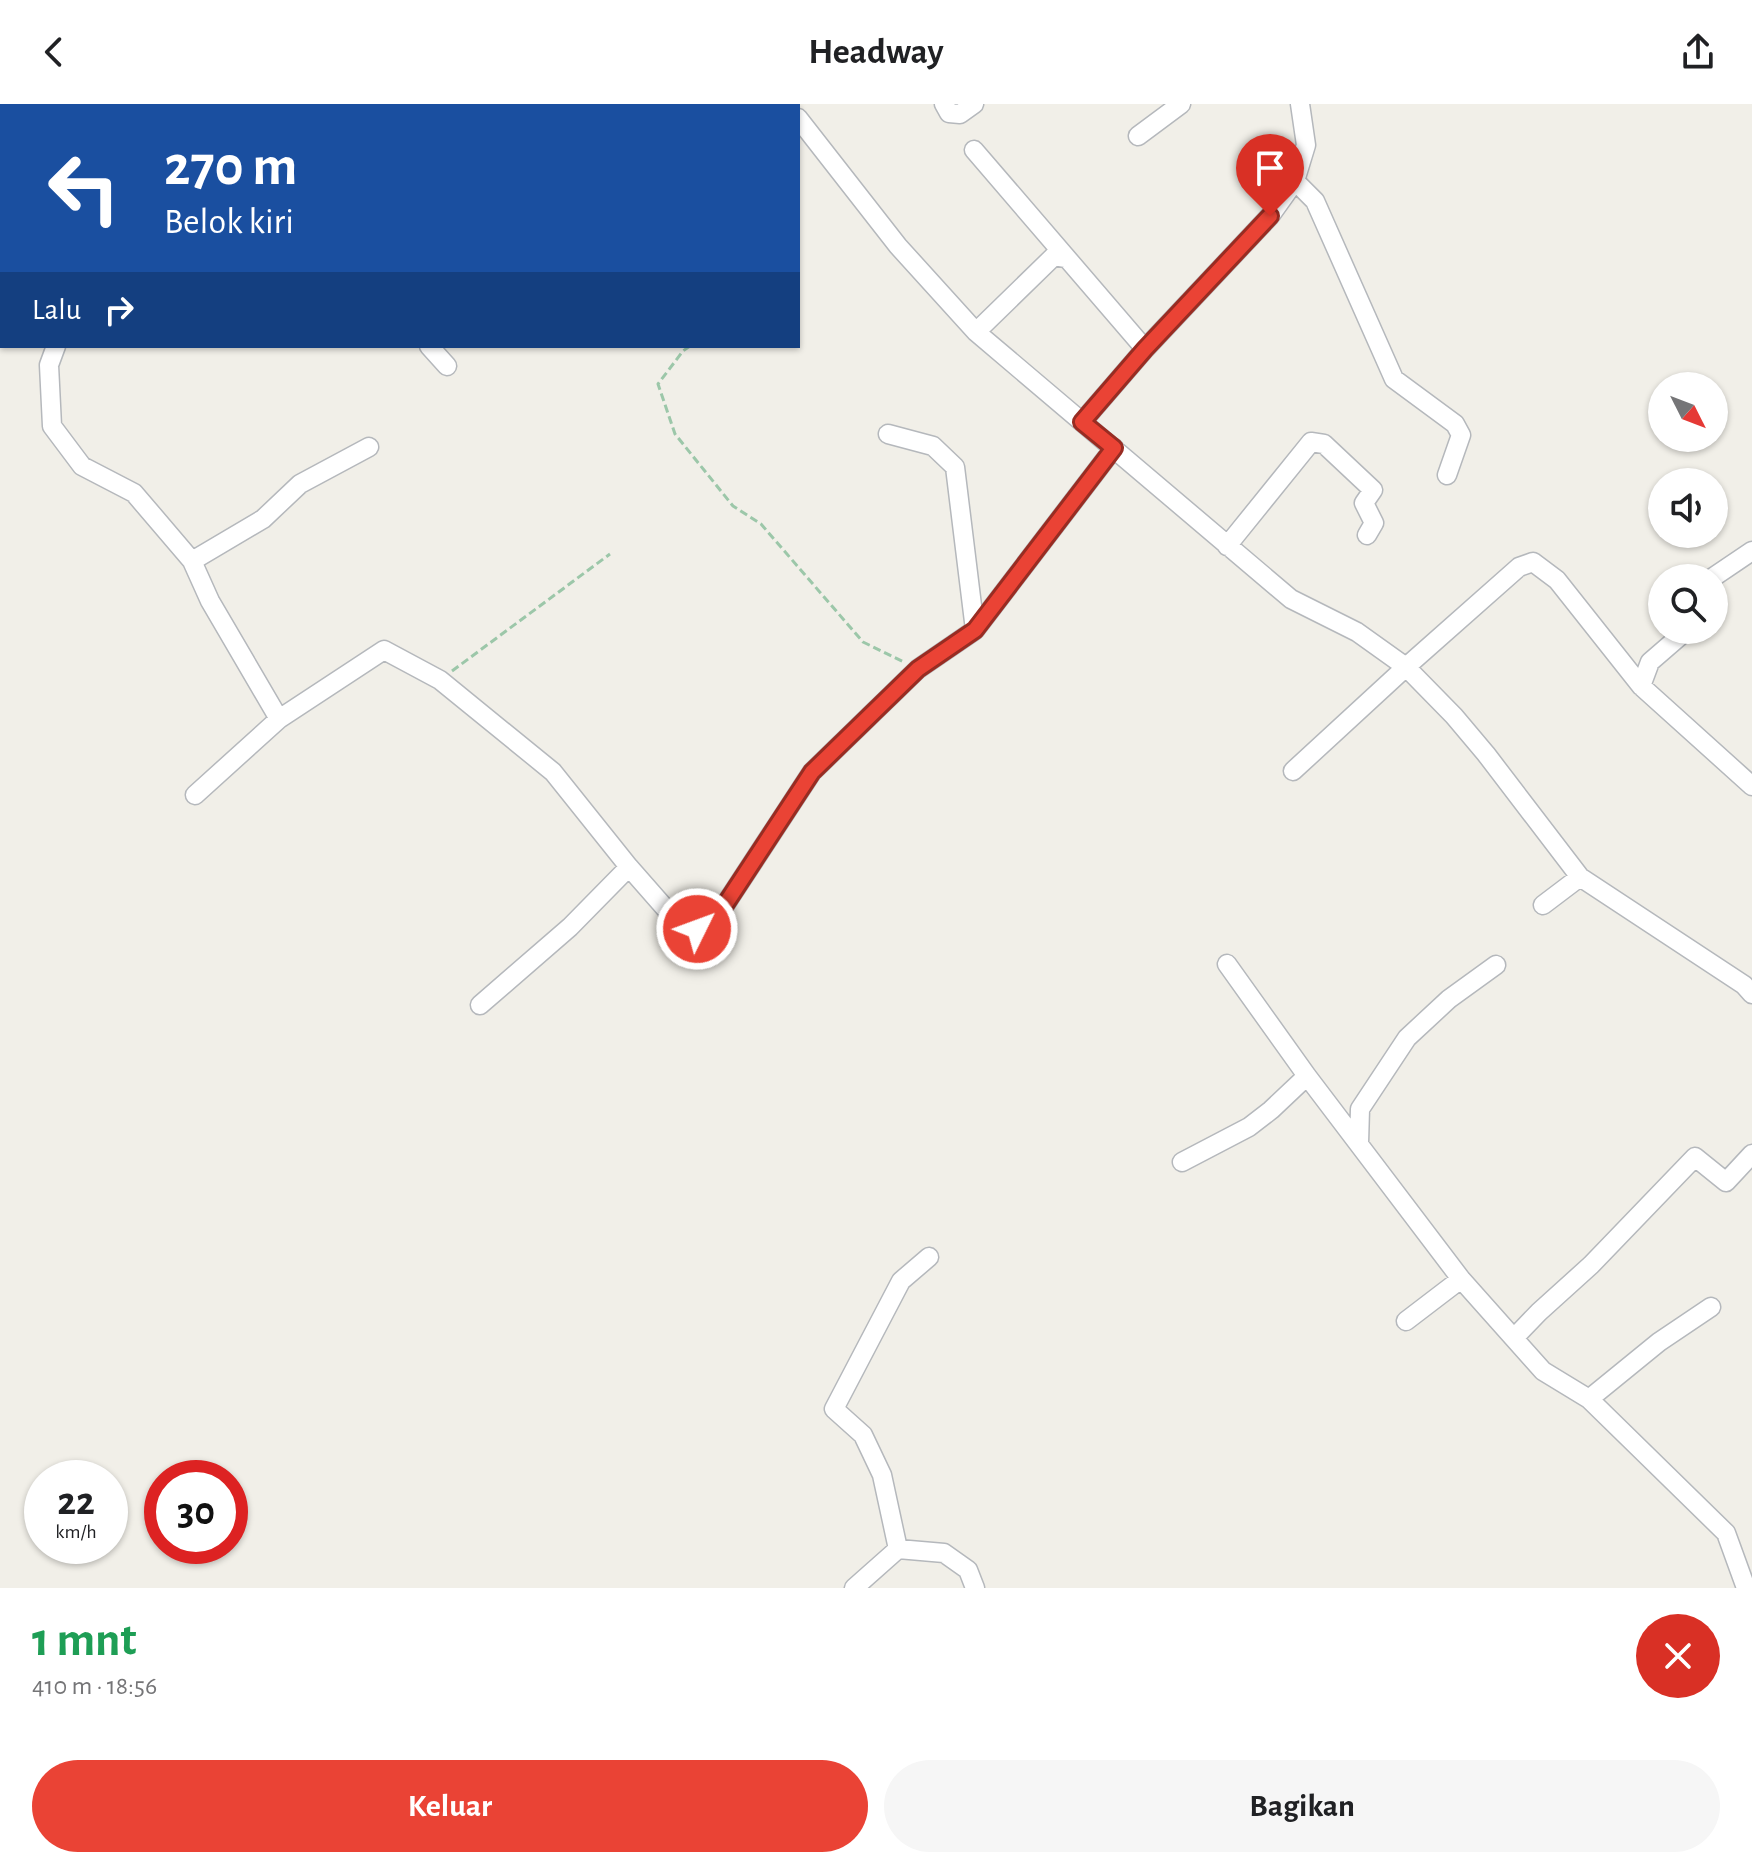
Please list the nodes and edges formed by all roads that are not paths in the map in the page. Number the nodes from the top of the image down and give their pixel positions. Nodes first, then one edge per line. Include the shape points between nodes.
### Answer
1 (944, 104) edge
2 (974, 104) edge
3 (1181, 104) edge
4 (1300, 104) edge
5 (800, 121) edge
6 (1138, 136) dead end
7 (974, 150) dead end
8 (1295, 181) junction
9 (1066, 258) junction
10 (976, 332) junction
11 (55, 348) edge
12 (431, 348) edge
13 (1145, 349) junction
14 (447, 366) dead end
15 (1082, 422) junction
16 (888, 434) dead end
17 (369, 447) dead end
18 (1114, 448) junction
19 (1447, 475) dead end
20 (1367, 535) dead end
21 (1227, 546) junction
22 (1752, 551) edge
23 (192, 561) junction
24 (1728, 567) edge
25 (975, 630) junction
26 (1671, 644) edge
27 (1406, 667) junction
28 (1641, 686) junction
29 (279, 719) junction
30 (1293, 771) dead end
31 (1752, 786) edge
32 (195, 795) dead end
33 (629, 867) junction
34 (1580, 877) junction
35 (1543, 905) dead end
36 (1227, 964) dead end
37 (1496, 965) dead end
38 (1749, 986) edge
39 (480, 1005) dead end
40 (1307, 1076) junction
41 (1359, 1143) junction
42 (1752, 1154) edge
43 (1182, 1162) dead end
44 (929, 1257) dead end
45 (1461, 1279) junction
46 (1711, 1307) dead end
47 (1406, 1321) dead end
48 (1514, 1338) junction
49 (1589, 1399) junction
50 (898, 1549) junction
51 (854, 1588) edge
52 (975, 1588) edge
53 (1746, 1588) edge

1 - 2 street via 949,113 960,114
3 - 6 street
4 - 8 street via 1306,145
5 - 10 street via 898,246
7 - 9 street
8 - 13 street via 1270,216
8 - 19 street via 1315,201 1394,379 1455,424 1461,435
9 - 10 street via 1054,256
9 - 13 street
10 - 15 street
11 - 23 street via 49,365 52,426 82,466 134,493
12 - 14 street
13 - 15 street
15 - 18 street
16 - 25 street via 933,446 955,467
17 - 23 street via 300,484 263,519
18 - 21 street
18 - 25 street
20 - 21 street via 1374,523 1364,503 1373,490 1324,444 1311,442
21 - 27 street via 1291,599 1357,632
22 - 24 street
23 - 29 street
25 - 33 street via 918,669 812,772 715,920 693,929 672,916
26 - 28 street via 1650,662
27 - 28 street via 1519,567 1533,562 1557,580
27 - 30 street
27 - 34 street via 1486,754
28 - 31 street
29 - 32 street
29 - 33 street via 384,650 440,680 553,772
33 - 39 street
34 - 35 street
34 - 38 street
36 - 40 street
37 - 41 street via 1407,1038 1360,1109
40 - 41 street
40 - 43 street via 1249,1127
41 - 45 street
42 - 48 street via 1726,1182 1695,1157
44 - 50 street via 901,1281 834,1409 863,1435 882,1475
45 - 47 street
45 - 48 street
46 - 49 street
48 - 49 street via 1543,1371
49 - 53 street via 1726,1533
50 - 51 street
50 - 52 street via 944,1553 968,1570

